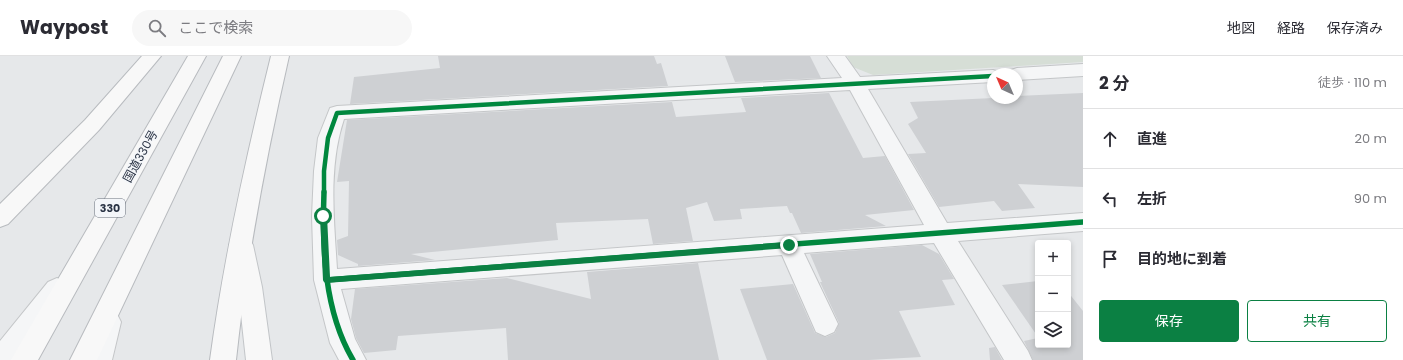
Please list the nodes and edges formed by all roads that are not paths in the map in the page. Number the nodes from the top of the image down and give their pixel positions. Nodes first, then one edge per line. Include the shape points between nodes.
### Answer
1 (152, 56) edge
2 (197, 56) edge
3 (232, 56) edge
4 (280, 56) edge
5 (836, 56) edge
6 (1083, 70) edge
7 (1023, 74) edge
8 (987, 76) edge
9 (856, 85) junction
10 (0, 218) edge
11 (1083, 222) edge
12 (941, 234) junction
13 (240, 244) junction
14 (789, 245) junction
15 (84, 254) junction
16 (326, 280) junction
17 (113, 301) junction
18 (825, 324) dead end
19 (1, 360) edge
20 (24, 360) edge
21 (82, 360) edge
22 (99, 360) edge
23 (223, 360) edge
24 (259, 360) edge
25 (353, 360) edge
26 (1019, 360) edge

1 - 10 main road via 92,126
2 - 15 main road, 国道330号 / 330
3 - 17 main road
4 - 13 main road
5 - 9 street
6 - 7 street
8 - 9 street
9 - 12 street
9 - 16 street via 337,113 328,138 324,171
11 - 12 street
12 - 14 street
12 - 26 street
13 - 23 main road
13 - 24 main road via 250,287
14 - 16 street
14 - 18 street
15 - 19 street
15 - 20 main road, 国道330号 / 330
16 - 25 street via 343,343
17 - 21 main road
17 - 22 street

